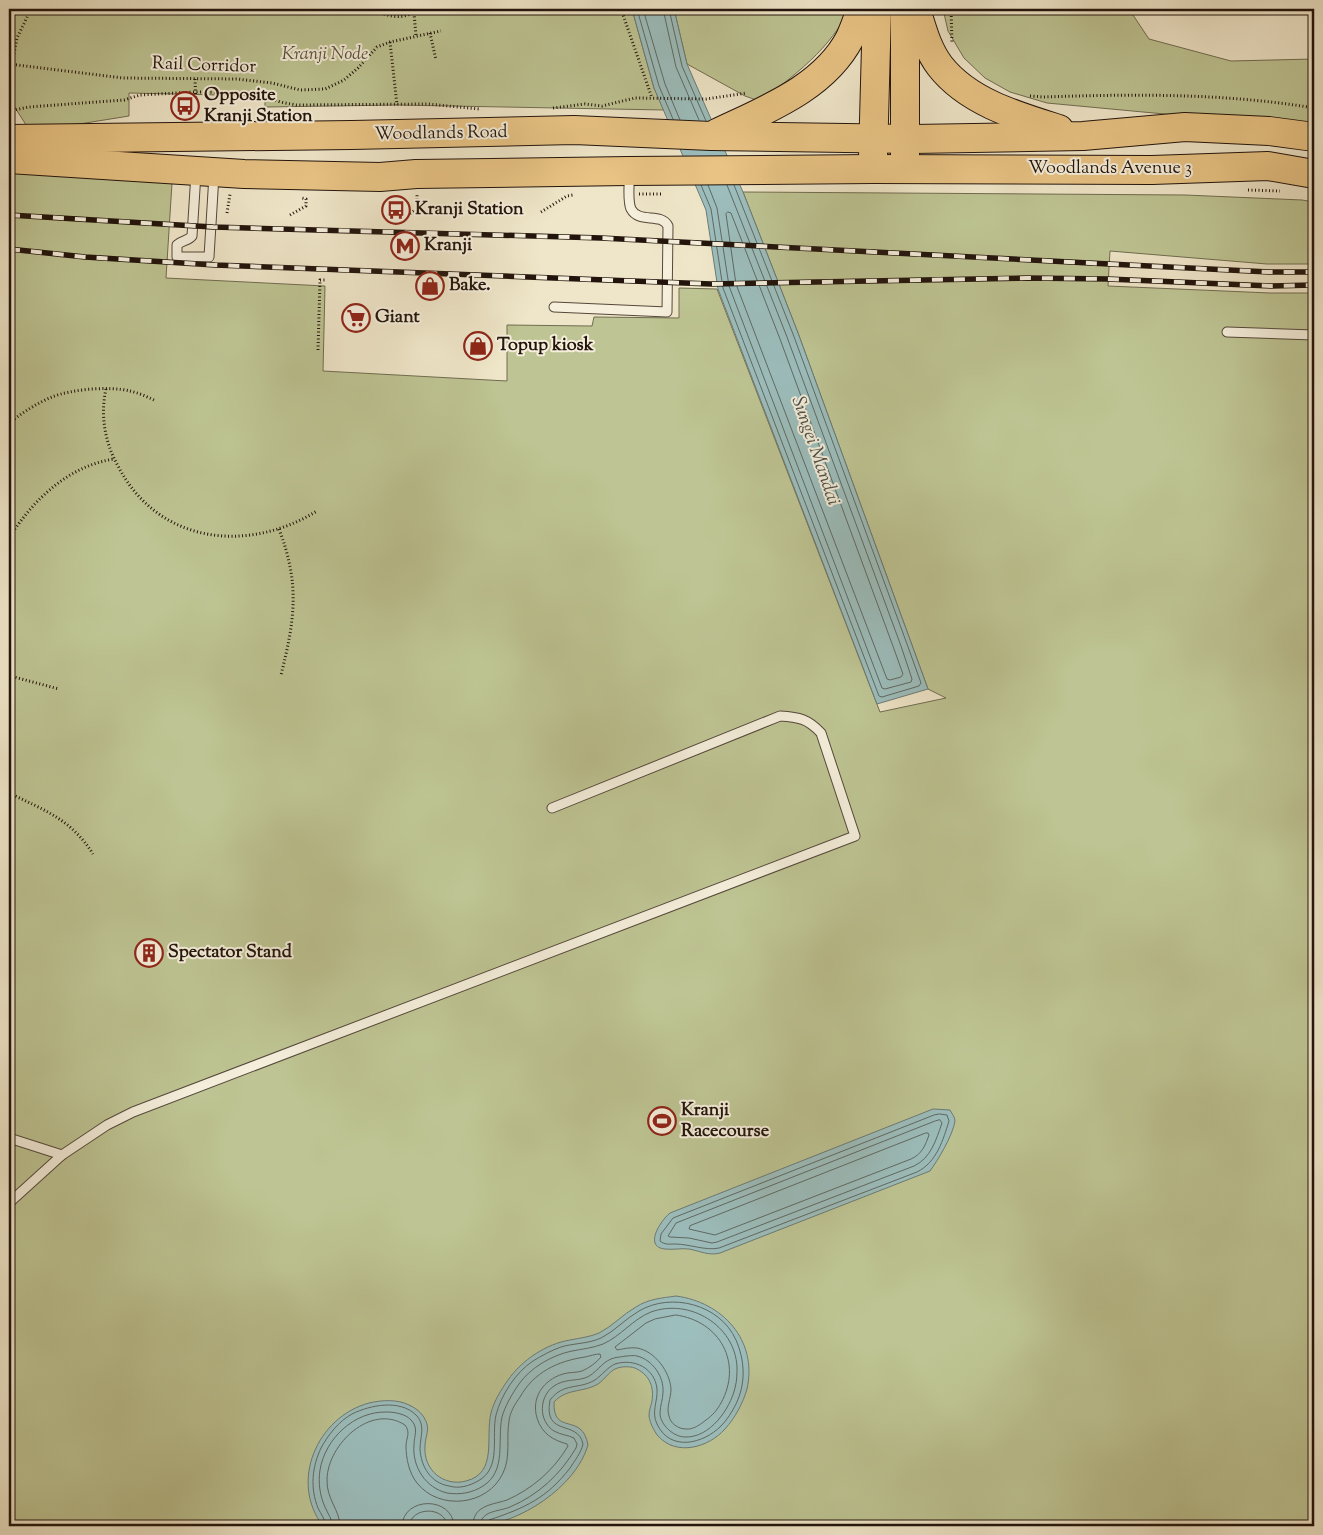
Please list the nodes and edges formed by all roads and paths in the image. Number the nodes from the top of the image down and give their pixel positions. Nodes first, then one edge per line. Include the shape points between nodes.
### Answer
1 (31, 9) edge
2 (302, 9) edge
3 (346, 9) edge
4 (371, 9) edge
5 (419, 9) edge
6 (621, 9) edge
7 (861, 9) edge
8 (877, 9) edge
9 (905, 9) edge
10 (916, 9) edge
11 (951, 9) edge
12 (414, 13) junction
13 (441, 31) dead end
14 (430, 33) junction
15 (416, 36) junction
16 (390, 42) junction
17 (952, 45) dead end
18 (436, 60) dead end
19 (11, 64) edge
20 (195, 78) junction
21 (195, 92) junction
22 (750, 92) dead end
23 (1027, 95) dead end
24 (652, 98) junction
25 (124, 100) junction
26 (131, 101) dead end
27 (397, 105) junction
28 (196, 106) dead end
29 (546, 108) dead end
30 (1314, 108) edge
31 (482, 109) dead end
32 (9, 111) edge
33 (574, 130) junction
34 (711, 136) junction
35 (1083, 136) junction
36 (1314, 137) edge
37 (9, 139) edge
38 (874, 139) junction
39 (906, 139) junction
40 (9, 159) edge
41 (873, 169) junction
42 (905, 170) junction
43 (629, 171) junction
44 (205, 172) junction
45 (416, 174) junction
46 (1314, 174) edge
47 (588, 182) junction
48 (229, 204) dead end
49 (306, 206) dead end
50 (541, 212) dead end
51 (227, 213) dead end
52 (290, 215) dead end
53 (401, 219) dead end
54 (326, 280) dead end
55 (554, 307) dead end
56 (1227, 332) dead end
57 (1314, 334) edge
58 (318, 350) dead end
59 (106, 389) junction
60 (156, 400) dead end
61 (9, 423) edge
62 (114, 459) junction
63 (317, 511) dead end
64 (279, 529) junction
65 (9, 538) edge
66 (9, 675) edge
67 (281, 675) dead end
68 (59, 689) dead end
69 (9, 792) edge
70 (552, 808) dead end
71 (93, 854) dead end
72 (9, 1138) edge
73 (62, 1155) junction
74 (9, 1203) edge

1 - 19 path via 17,38
2 - 3 path via 326,13
4 - 12 path via 389,17
5 - 12 path
6 - 24 path
7 - 34 main road via 850,38 821,75 780,103
8 - 38 main road
9 - 39 main road
10 - 35 main road via 932,54 952,78 1002,110
11 - 17 path
12 - 15 path
13 - 14 path, Rail Corridor
14 - 15 path, Rail Corridor
14 - 18 path
15 - 16 path, Rail Corridor
16 - 20 path, Rail Corridor via 377,47 344,80 325,89 300,90 237,79
16 - 27 path
19 - 20 path, Rail Corridor via 123,78
20 - 21 path
21 - 25 path via 140,95
21 - 27 path via 259,93 296,105
21 - 28 path
22 - 24 path via 706,99
23 - 30 path via 1216,96
24 - 29 path via 635,98 602,106
25 - 26 path
25 - 32 path
27 - 31 path
33 - 34 main road, Woodlands Road
33 - 37 main road, Woodlands Road
33 - 47 main road via 605,148 603,160
34 - 38 main road, Woodlands Road
35 - 36 main road, Woodlands Avenue 3 via 1185,127 1269,131
35 - 39 main road, Woodlands Avenue 3
38 - 39 main road, Woodlands Road
38 - 41 main road
39 - 42 main road
40 - 44 main road
41 - 42 main road
41 - 43 main road
42 - 46 main road, Woodlands Avenue 3 via 1152,170 1268,166
43 - 47 main road
43 - 55 lane via 631,208 644,218 660,218 668,226 667,312
44 - 44 lane via 209,257 177,257 177,245 192,236
44 - 45 main road via 380,177
45 - 47 main road
45 - 53 path via 417,209
47 - 50 path
48 - 51 path
49 - 52 path
54 - 58 path via 320,280
56 - 57 lane
59 - 60 path via 129,390
59 - 61 path via 54,396
59 - 62 path via 104,423
62 - 64 path via 123,477 144,502 179,526 226,537
62 - 65 path via 87,467 57,484 31,507
63 - 64 path
64 - 67 path via 288,553 294,592 294,615
66 - 68 path
69 - 71 path via 60,818
70 - 73 lane via 780,716 798,717 821,733 855,836 159,1102 107,1125
72 - 73 lane
73 - 74 lane

